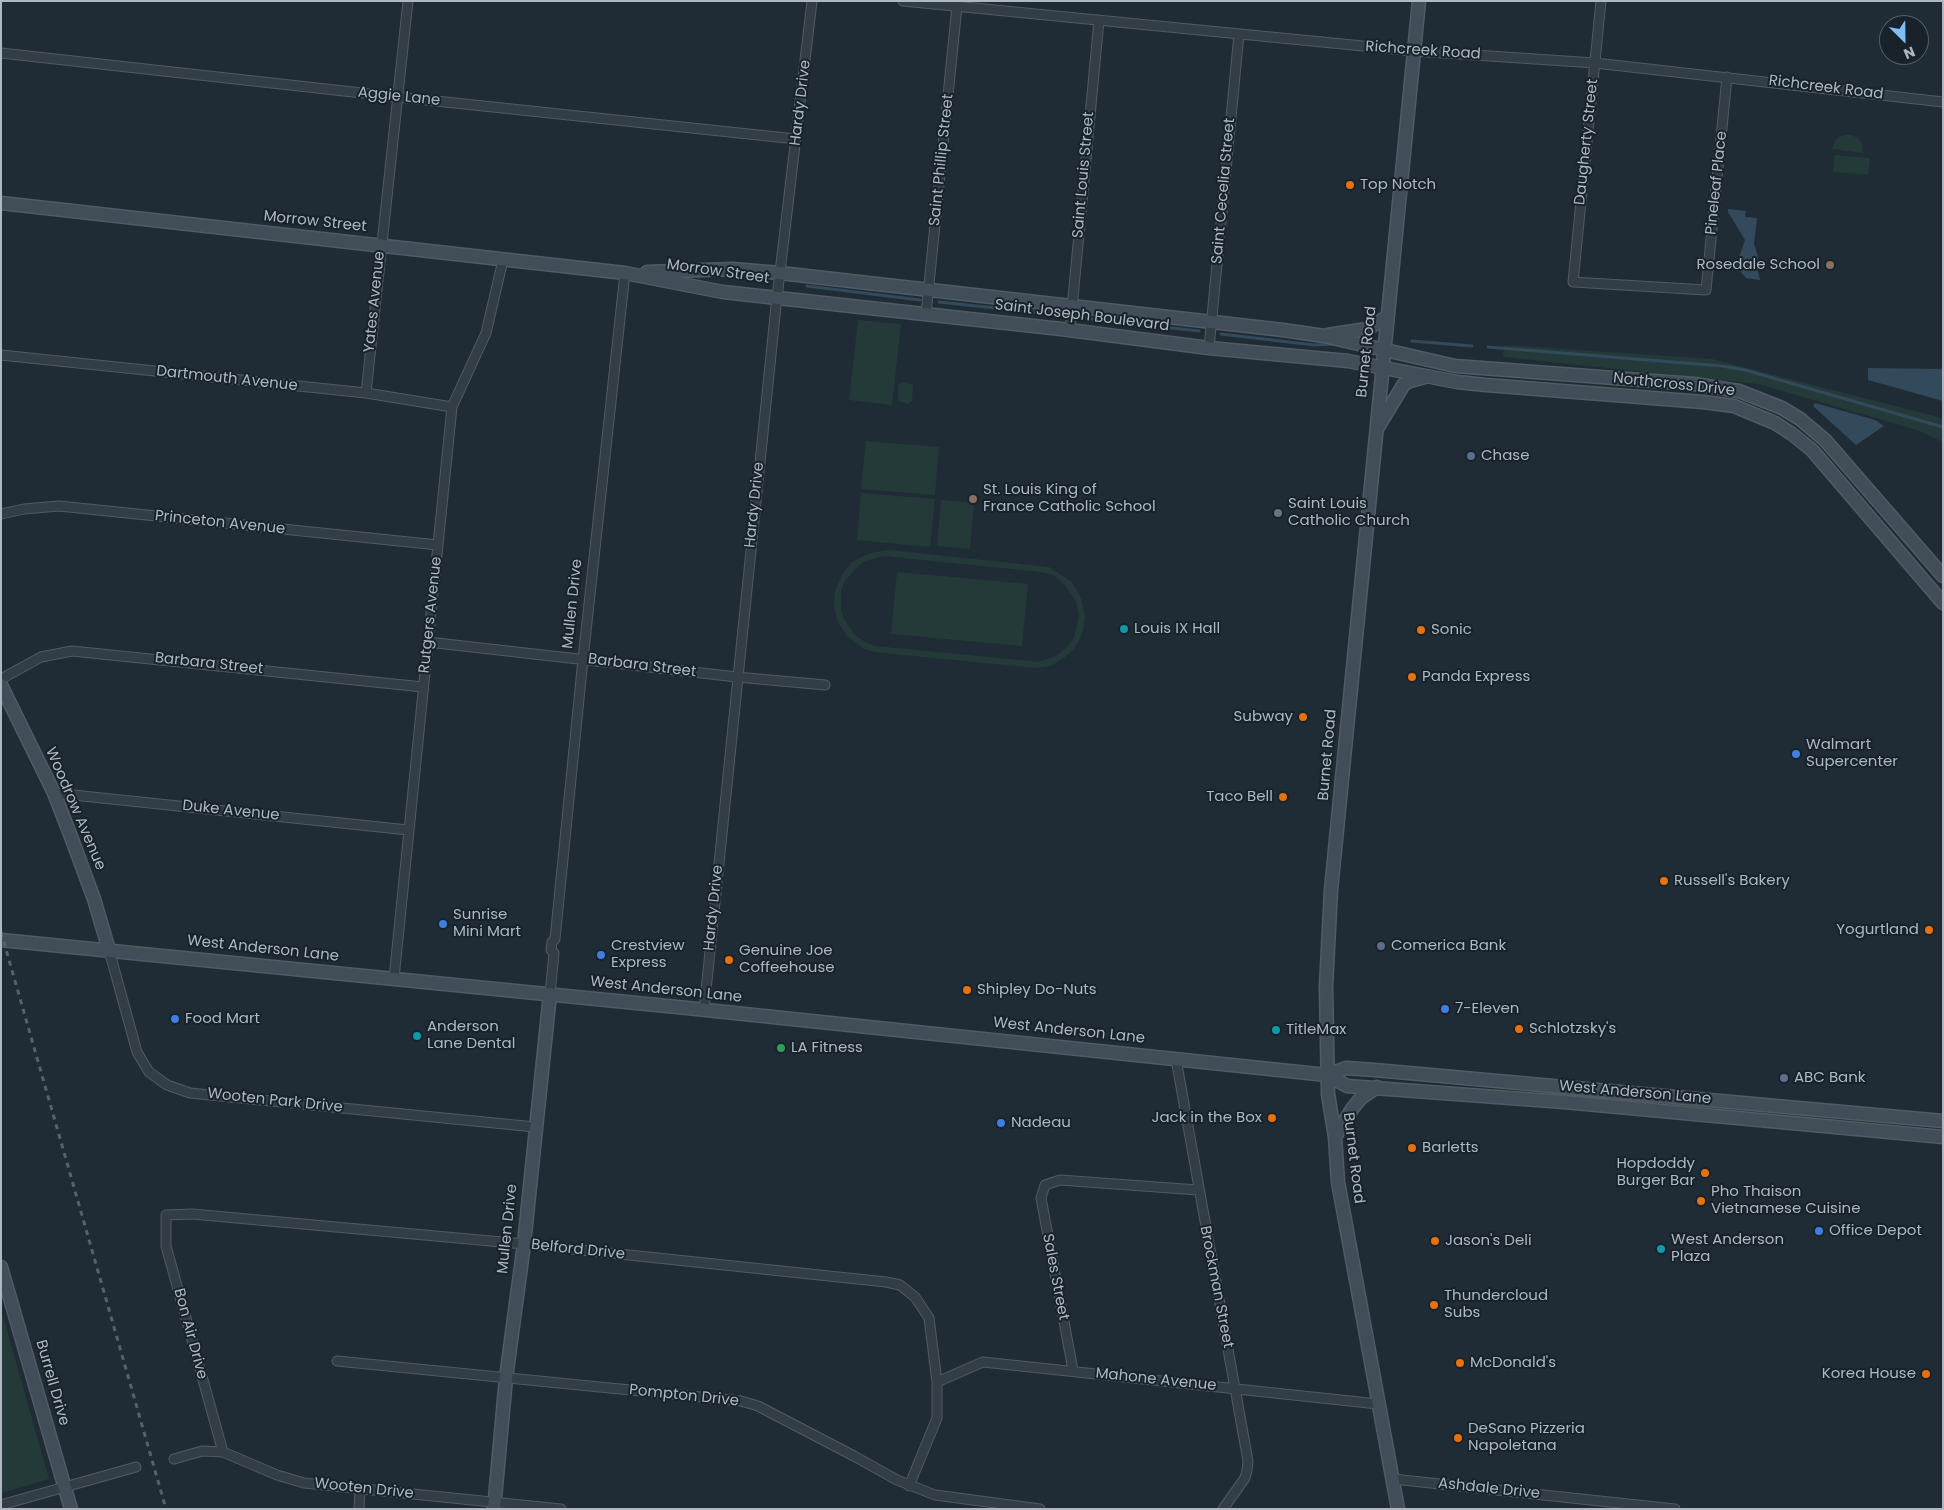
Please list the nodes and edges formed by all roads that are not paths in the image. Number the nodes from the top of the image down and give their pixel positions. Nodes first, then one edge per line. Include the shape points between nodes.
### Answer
1 (408, 1) edge
2 (812, 1) edge
3 (903, 1) edge
4 (1419, 1) edge
5 (1601, 1) edge
6 (957, 6) junction
7 (1099, 20) junction
8 (1239, 34) junction
9 (1414, 51) junction
10 (1, 53) edge
11 (1595, 63) junction
12 (1727, 77) junction
13 (398, 97) junction
14 (1943, 102) edge
15 (796, 139) junction
16 (1, 203) edge
17 (381, 246) junction
18 (503, 260) junction
19 (625, 273) junction
20 (780, 273) junction
21 (930, 290) junction
22 (1706, 290) joint
23 (777, 297) junction
24 (1072, 306) junction
25 (926, 314) junction
26 (1387, 317) junction
27 (1212, 323) junction
28 (1070, 330) junction
29 (1324, 336) junction
30 (1209, 348) junction
31 (1384, 350) junction
32 (1, 355) edge
33 (1382, 368) junction
34 (1430, 376) junction
35 (1584, 376) junction
36 (1694, 384) junction
37 (1582, 392) junction
38 (366, 393) junction
39 (1703, 402) junction
40 (452, 407) junction
41 (1375, 431) junction
42 (1, 514) edge
43 (1890, 514) junction
44 (1878, 526) junction
45 (438, 545) junction
46 (1943, 576) edge
47 (1943, 603) edge
48 (428, 642) junction
49 (583, 659) junction
50 (737, 677) junction
51 (1, 679) edge
52 (1, 685) edge
53 (825, 685) dead end
54 (423, 687) junction
55 (54, 793) junction
56 (408, 830) junction
57 (1, 940) edge
58 (109, 950) junction
59 (394, 978) junction
60 (550, 994) junction
61 (704, 1010) junction
62 (1176, 1059) junction
63 (1327, 1075) junction
64 (1377, 1087) junction
65 (1570, 1088) junction
66 (1583, 1089) junction
67 (1576, 1104) junction
68 (1814, 1110) junction
69 (1943, 1121) edge
70 (1814, 1126) junction
71 (1943, 1126) edge
72 (535, 1127) junction
73 (1878, 1132) junction
74 (1335, 1137) junction
75 (1943, 1137) edge
76 (1198, 1190) junction
77 (166, 1214) joint
78 (524, 1244) junction
79 (1, 1267) edge
80 (337, 1362) dead end
81 (1073, 1370) junction
82 (506, 1378) junction
83 (937, 1382) junction
84 (1235, 1388) junction
85 (1378, 1404) junction
86 (223, 1452) junction
87 (174, 1459) dead end
88 (136, 1467) dead end
89 (1393, 1479) junction
90 (64, 1486) junction
91 (909, 1486) junction
92 (360, 1489) junction
93 (1, 1504) edge
94 (495, 1506) edge
95 (71, 1509) edge
96 (359, 1509) edge
97 (561, 1509) edge
98 (1040, 1509) edge
99 (1223, 1509) edge
100 (1398, 1509) edge
101 (1675, 1509) edge

1 - 13 street, Yates Avenue
2 - 15 street, Hardy Drive
3 - 6 street, Richcreek Road
4 - 9 street, Burnet Road
5 - 11 street, Daugherty Street
6 - 7 street, Richcreek Road
6 - 21 street, Saint Phillip Street
7 - 8 street, Richcreek Road
7 - 24 street, Saint Louis Street
8 - 9 street, Richcreek Road
8 - 27 street, Saint Cecelia Street
9 - 11 street, Richcreek Road
9 - 26 street, Burnet Road
10 - 13 street, Aggie Lane
11 - 12 street, Richcreek Road
11 - 22 street, Daugherty Street via 1573,282
12 - 14 street, Richcreek Road
12 - 22 street, Pineleaf Place
13 - 15 street, Aggie Lane
13 - 17 street, Yates Avenue
15 - 20 street, Hardy Drive
16 - 17 street, Morrow Street
17 - 18 street, Morrow Street
17 - 38 street, Yates Avenue
18 - 19 street, Morrow Street
18 - 40 street, Rutgers Avenue via 486,333
19 - 20 street, Morrow Street via 732,269
19 - 23 street, Morrow Street via 723,292
19 - 49 street, Mullen Drive
20 - 21 street, Saint Joseph Boulevard
20 - 23 street, Hardy Drive
21 - 24 street, Saint Joseph Boulevard
21 - 25 street, Saint Phillip Street
23 - 25 street, Saint Joseph Boulevard
23 - 50 street, Hardy Drive
24 - 27 street, Saint Joseph Boulevard
24 - 28 street, Saint Louis Street
25 - 28 street, Saint Joseph Boulevard
26 - 29 street via 1367,328
26 - 31 street, Burnet Road
27 - 29 street, Saint Joseph Boulevard
27 - 30 street, Saint Cecelia Street
28 - 30 street, Saint Joseph Boulevard
29 - 31 street, Saint Joseph Boulevard
30 - 33 street, Saint Joseph Boulevard via 1348,361
31 - 33 street, Burnet Road
31 - 35 street, Northcross Drive via 1455,366
32 - 38 street, Dartmouth Avenue
33 - 34 street, Northcross Drive
33 - 41 street, Burnet Road
34 - 37 street, Northcross Drive via 1486,385
34 - 41 street via 1404,384
35 - 36 street, Northcross Drive
35 - 37 street
36 - 39 street
36 - 43 street, Northcross Drive via 1754,396 1800,419 1825,440
37 - 39 street, Northcross Drive
38 - 40 street, Dartmouth Avenue
39 - 44 street, Northcross Drive via 1734,406 1775,423 1792,434 1828,467
40 - 45 street, Rutgers Avenue
41 - 63 street, Burnet Road via 1331,890 1327,948
42 - 45 street, Princeton Avenue via 59,506
43 - 44 street
43 - 46 street, Northcross Drive
44 - 47 street, Northcross Drive
45 - 48 street, Rutgers Avenue
48 - 49 street, Barbara Street
48 - 54 street, Rutgers Avenue
49 - 50 street, Barbara Street
49 - 60 street, Mullen Drive via 556,939 551,950 554,953
50 - 53 street, Barbara Street
50 - 61 street, Hardy Drive
51 - 54 street, Barbara Street via 42,657 72,651
52 - 55 street, Woodrow Avenue
54 - 56 street, Rutgers Avenue
55 - 56 street, Duke Avenue
55 - 58 street, Woodrow Avenue
56 - 59 street, Rutgers Avenue
57 - 58 street, West Anderson Lane
58 - 59 street, West Anderson Lane
58 - 72 street, Wooten Park Drive via 137,1052 149,1072 167,1085 190,1092
59 - 60 street, West Anderson Lane
60 - 61 street, West Anderson Lane
60 - 72 street, Mullen Drive
61 - 62 street, West Anderson Lane
62 - 63 street, West Anderson Lane
62 - 76 street, Brockman Street
63 - 64 street, West Anderson Lane via 1347,1086
63 - 65 street, West Anderson Lane via 1346,1068
63 - 74 street, Burnet Road
64 - 67 street, West Anderson Lane
64 - 74 street via 1361,1098
65 - 66 street, West Anderson Lane
65 - 67 street
66 - 67 street
66 - 68 street, West Anderson Lane
67 - 70 street, West Anderson Lane
68 - 69 street, West Anderson Lane
68 - 70 street
70 - 73 street, West Anderson Lane
71 - 73 street via 1888,1123
72 - 78 street, Mullen Drive
73 - 75 street, West Anderson Lane
74 - 85 street, Burnet Road via 1338,1182
76 - 81 street, Sales Street via 1060,1180 1045,1185 1040,1198
76 - 84 street, Brockman Street
77 - 78 street, Belford Drive
77 - 86 street, Bon Air Drive via 166,1246
78 - 82 street, Mullen Drive
78 - 83 street, Belford Drive via 900,1285 915,1297 929,1318
79 - 90 street, Burrell Drive
80 - 82 street, Pompton Drive
81 - 83 street, Mahone Avenue via 983,1362
81 - 84 street, Mahone Avenue
82 - 91 street, Pompton Drive via 741,1401 758,1406
82 - 94 street, Mullen Drive
83 - 91 street via 937,1418
84 - 85 street, Mahone Avenue
84 - 99 street, Brockman Street via 1248,1471
85 - 89 street, Burnet Road
86 - 87 street, Wooten Drive via 202,1451
86 - 92 street, Wooten Drive via 304,1483
88 - 90 street
89 - 100 street, Burnet Road
89 - 101 street, Ashdale Drive
90 - 93 street
90 - 95 street, Burrell Drive
91 - 98 street, Pompton Drive via 935,1495
92 - 94 street, Wooten Drive
92 - 96 street
94 - 97 street, Wooten Drive

